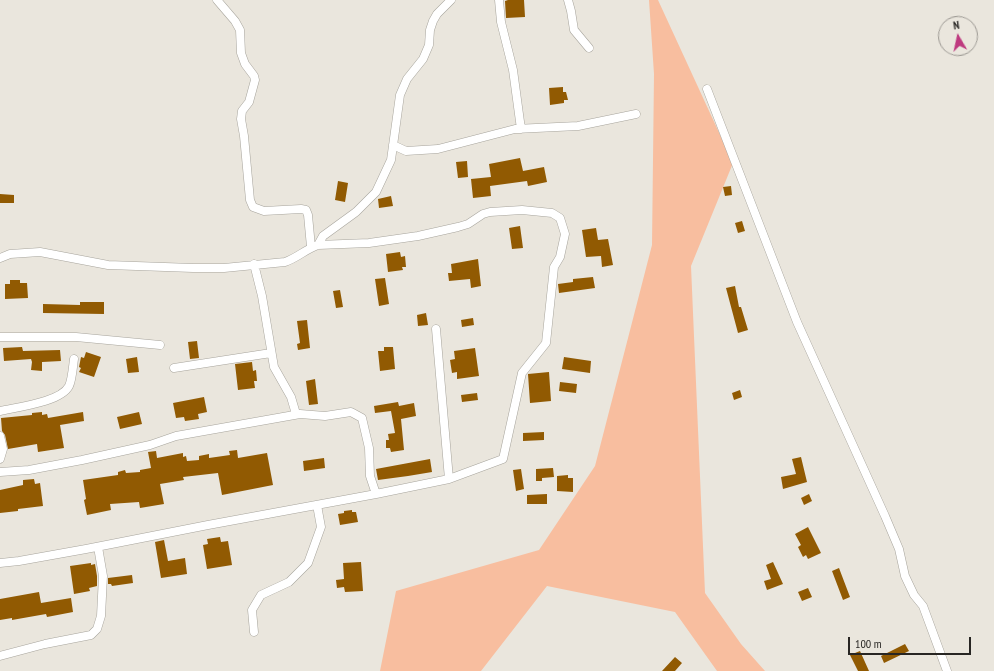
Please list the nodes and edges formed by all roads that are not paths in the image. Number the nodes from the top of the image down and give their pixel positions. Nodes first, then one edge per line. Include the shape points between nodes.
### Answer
1 (217, 0) edge
2 (451, 0) edge
3 (499, 0) edge
4 (568, 0) edge
5 (588, 48) dead end
6 (707, 89) dead end
7 (636, 114) dead end
8 (521, 129) junction
9 (393, 145) junction
10 (315, 246) junction
11 (0, 258) edge
12 (254, 264) junction
13 (436, 329) dead end
14 (0, 337) edge
15 (160, 345) dead end
16 (271, 353) junction
17 (74, 359) dead end
18 (174, 368) dead end
19 (0, 411) edge
20 (296, 414) junction
21 (0, 436) edge
22 (0, 460) edge
23 (0, 472) edge
24 (449, 479) junction
25 (376, 494) junction
26 (318, 504) junction
27 (98, 547) junction
28 (0, 563) edge
29 (254, 632) dead end
30 (0, 656) edge
31 (947, 671) edge

1 - 10 street via 240,30 241,53 255,80 241,118 250,200 253,207 264,211 306,210
2 - 9 street via 433,21 423,59 407,79 400,95
3 - 8 street via 501,22 513,70
4 - 5 street via 574,30
6 - 31 street via 797,322 885,516 899,549 905,576 914,595 923,606
7 - 8 street via 578,126
8 - 9 street via 438,149 406,151
9 - 10 street via 391,160 376,192
10 - 12 street via 285,262
10 - 24 street via 418,236 468,224 490,212 522,210 552,213 560,218 565,234 560,257 554,267 546,343 522,373 503,459
11 - 12 street via 10,254 40,252 108,265 224,268
12 - 16 street
13 - 24 street
14 - 15 street via 76,336
16 - 18 street
16 - 20 street via 274,366 291,397
17 - 19 street via 69,387 59,396
20 - 23 street via 176,436 150,445 82,460 29,470
20 - 25 street via 326,416 351,412 362,418 369,448 370,476
21 - 22 street via 3,449
24 - 25 street
25 - 26 street
26 - 27 street
26 - 29 street via 322,527 308,563 289,582 261,595 252,610
27 - 28 street
27 - 30 street via 103,576 101,616 97,629 91,635

